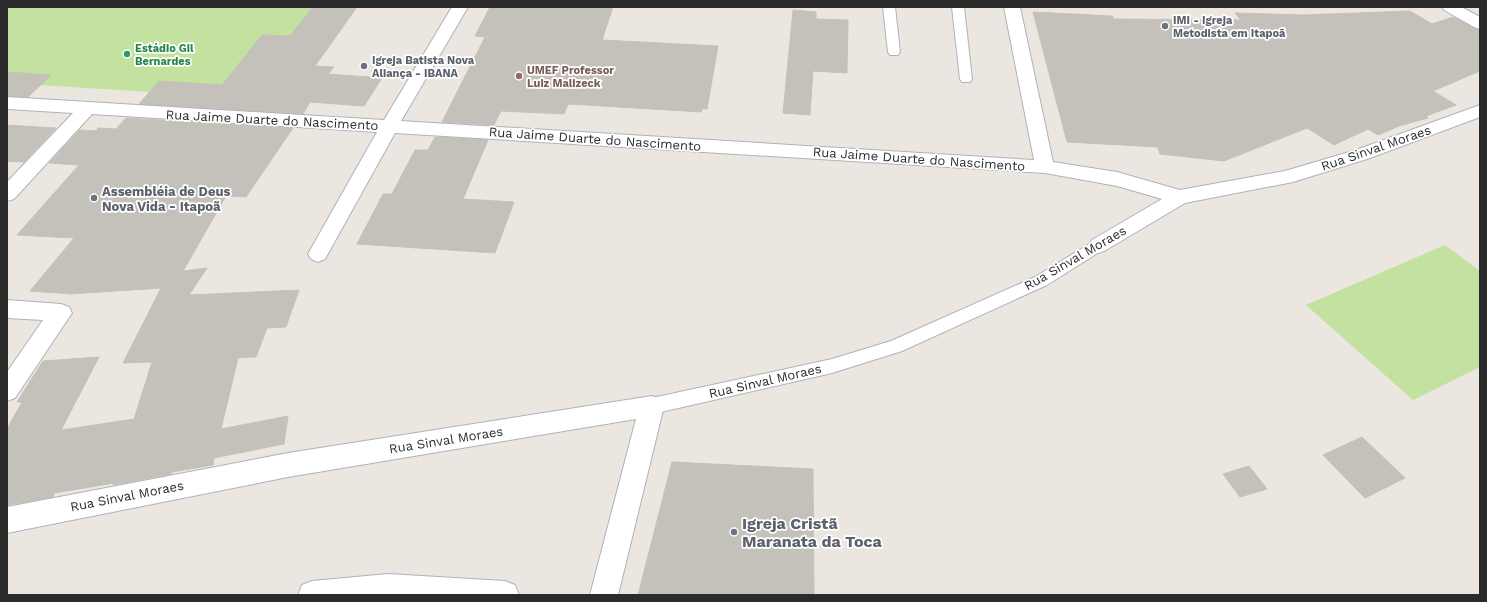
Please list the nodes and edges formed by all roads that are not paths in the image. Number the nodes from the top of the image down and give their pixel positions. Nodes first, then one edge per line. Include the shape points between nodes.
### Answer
1 (460, 7) edge
2 (889, 7) edge
3 (958, 7) edge
4 (1012, 7) edge
5 (1450, 7) edge
6 (1480, 24) edge
7 (894, 52) dead end
8 (966, 79) dead end
9 (7, 103) edge
10 (87, 108) junction
11 (1480, 111) edge
12 (389, 127) junction
13 (1045, 167) junction
14 (7, 194) edge
15 (1180, 196) junction
16 (1099, 245) joint
17 (318, 254) dead end
18 (7, 309) edge
19 (7, 391) edge
20 (652, 406) junction
21 (7, 520) edge
22 (312, 595) edge
23 (505, 595) edge
24 (604, 595) edge

1 - 12 street
2 - 7 lane
3 - 8 lane
4 - 13 street
5 - 6 street
9 - 10 street, Rua Jaime Duarte do Nascimento
10 - 12 street, Rua Jaime Duarte do Nascimento
10 - 14 street
11 - 15 street, Rua Sinval Moraes via 1363,154 1286,177
12 - 13 street, Rua Jaime Duarte do Nascimento
12 - 17 street
13 - 15 street, Rua Jaime Duarte do Nascimento via 1117,180
15 - 16 street, Rua Sinval Moraes
16 - 20 lane, Rua Sinval Moraes via 1041,281 896,346 832,366
18 - 19 street via 61,313
20 - 21 street, Rua Sinval Moraes via 288,465
20 - 24 street
22 - 23 street via 388,588

